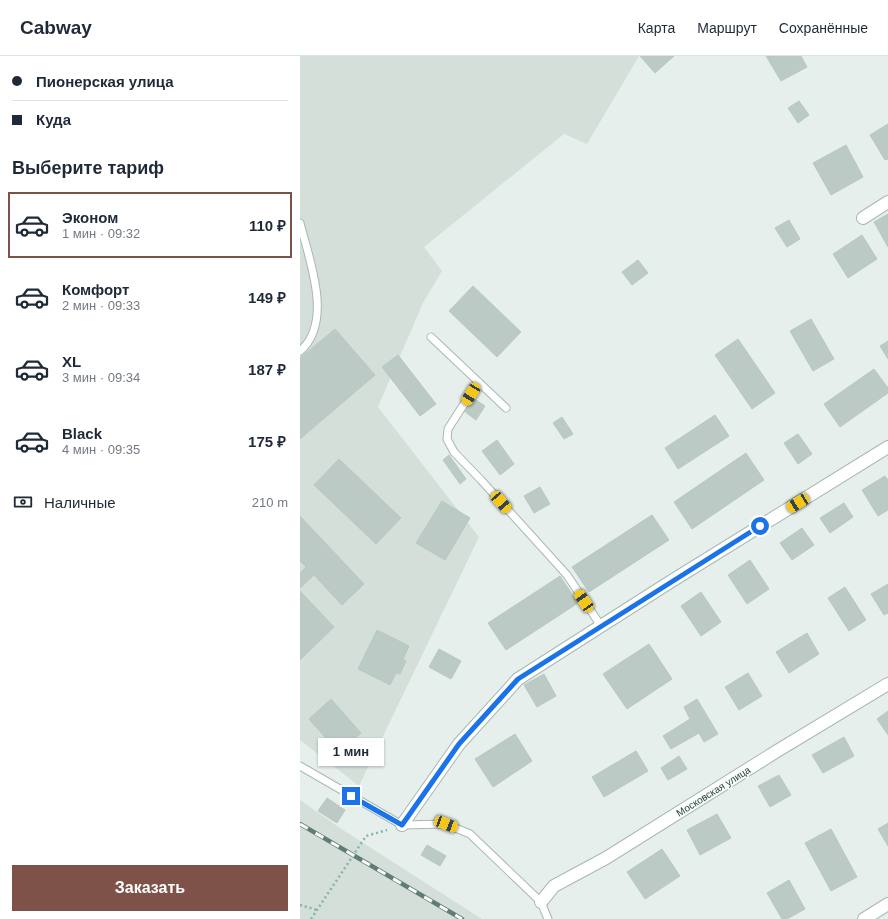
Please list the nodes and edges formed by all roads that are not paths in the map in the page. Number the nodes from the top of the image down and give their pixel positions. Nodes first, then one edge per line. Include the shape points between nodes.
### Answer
1 (888, 202) edge
2 (863, 218) dead end
3 (300, 223) edge
4 (430, 337) dead end
5 (300, 352) edge
6 (478, 382) junction
7 (506, 408) dead end
8 (888, 447) edge
9 (601, 626) junction
10 (888, 684) edge
11 (300, 766) edge
12 (402, 825) junction
13 (541, 902) junction
14 (888, 904) edge
15 (548, 919) edge
16 (864, 919) edge

1 - 2 street
3 - 5 lane via 318,292 317,322 307,345
4 - 6 lane
6 - 7 lane
6 - 9 lane via 448,429 447,439 454,452 567,575
8 - 9 street
9 - 12 street via 518,679 459,744
10 - 13 street, Московская улица via 606,858 554,886
11 - 12 lane
12 - 13 lane via 446,824 470,834
13 - 15 lane
14 - 16 street

